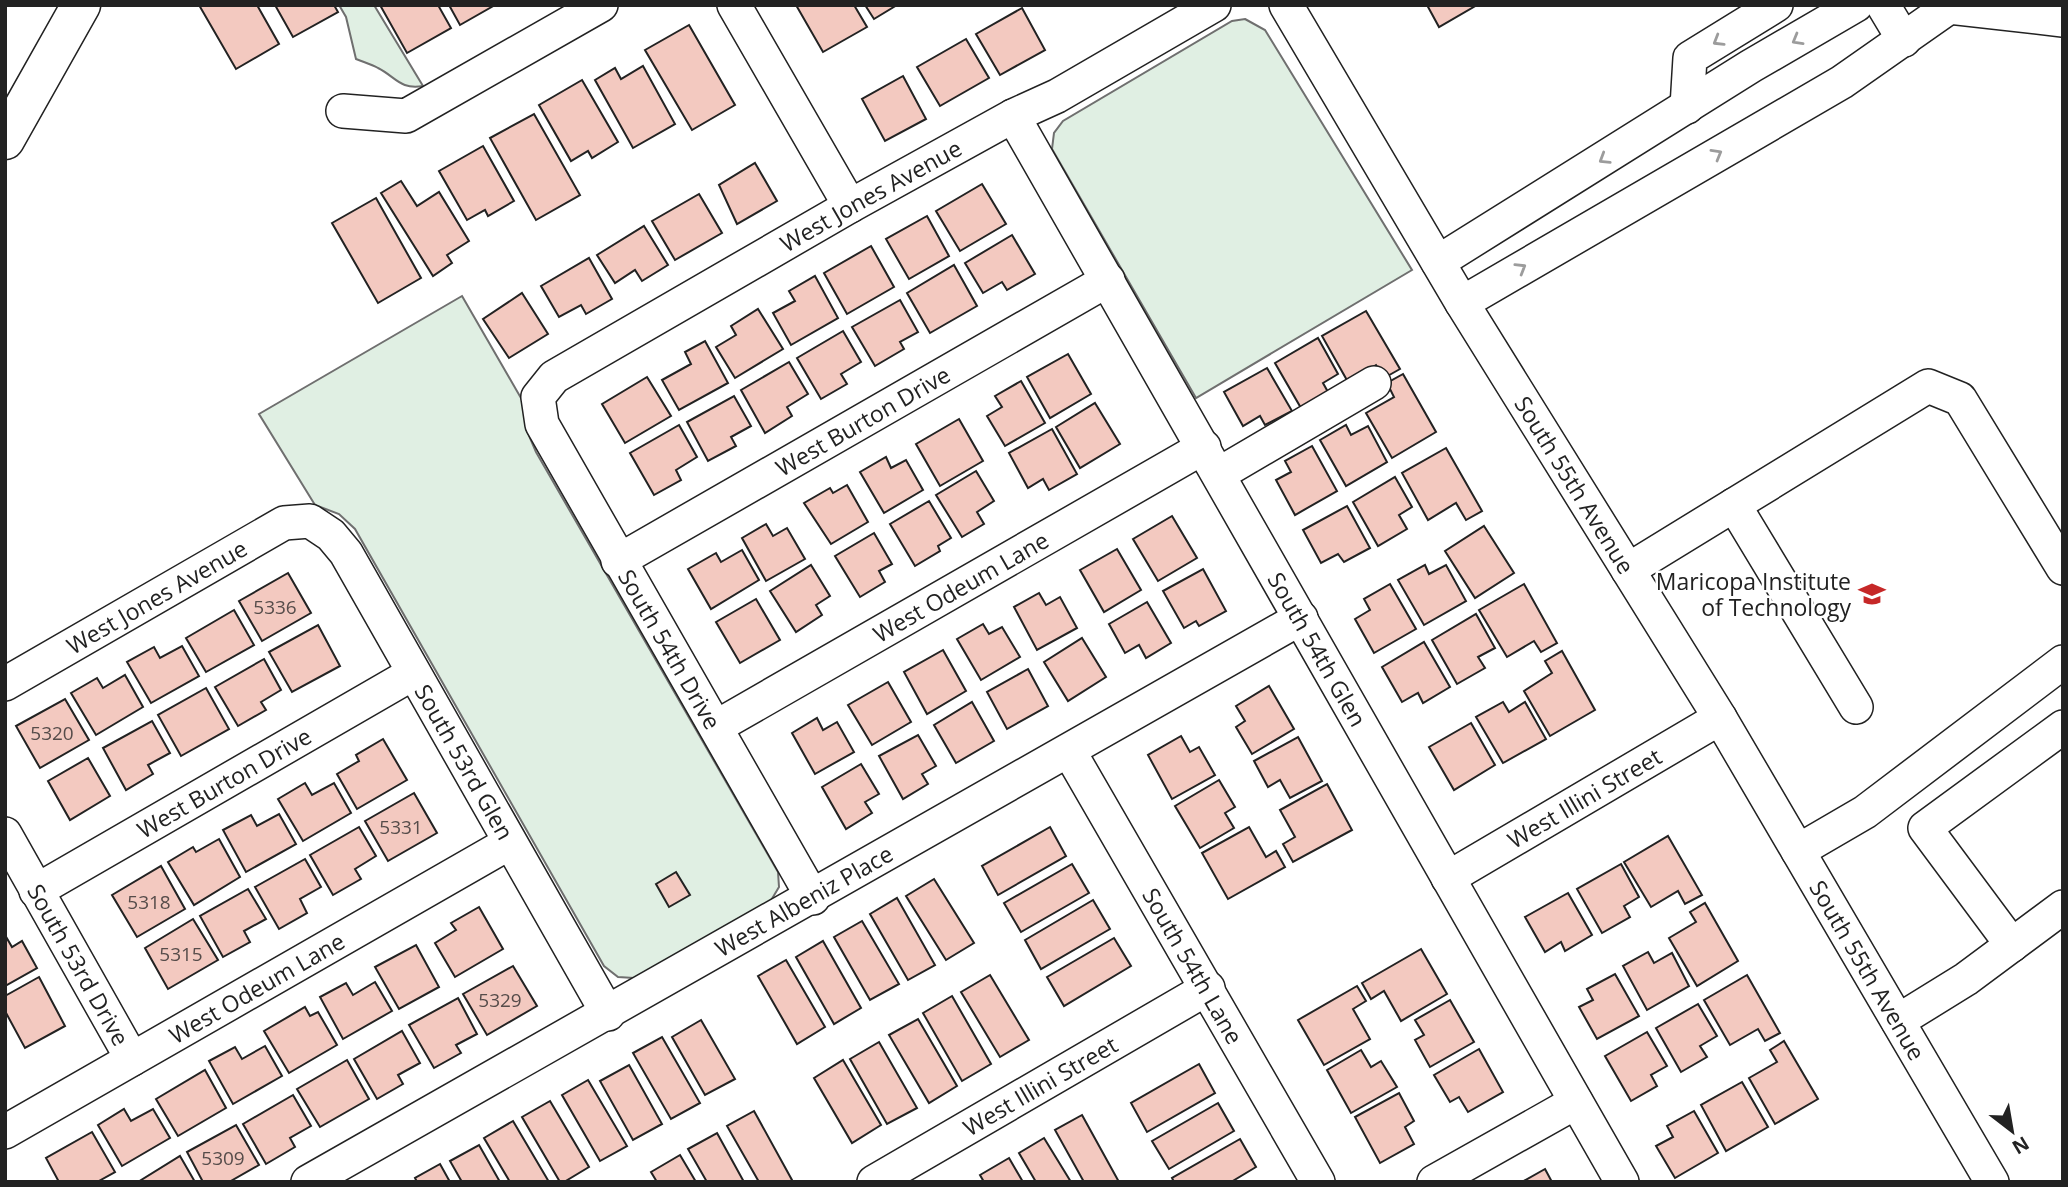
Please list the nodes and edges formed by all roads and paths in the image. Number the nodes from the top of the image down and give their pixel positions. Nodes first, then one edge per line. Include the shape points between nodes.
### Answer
1 (81, 5) edge
2 (601, 5) edge
3 (734, 5) edge
4 (1214, 5) edge
5 (1286, 5) edge
6 (1776, 5) edge
7 (1856, 5) edge
8 (1882, 5) edge
9 (1951, 6) edge
10 (2063, 20) edge
11 (1904, 40) junction
12 (1687, 107) junction
13 (343, 111) dead end
14 (1013, 116) junction
15 (5, 140) edge
16 (1570, 181) junction
17 (850, 206) junction
18 (1596, 224) junction
19 (1438, 262) junction
20 (1108, 280) junction
21 (1462, 303) junction
22 (1374, 383) dead end
23 (538, 397) joint
24 (1212, 461) junction
25 (1734, 505) junction
26 (310, 521) joint
27 (618, 561) junction
28 (2063, 568) edge
29 (1628, 570) junction
30 (1301, 618) junction
31 (2063, 662) edge
32 (412, 674) junction
33 (5, 684) edge
34 (1856, 707) dead end
35 (1720, 718) junction
36 (716, 727) junction
37 (2063, 727) edge
38 (1069, 751) junction
39 (5, 834) edge
40 (509, 843) junction
41 (1797, 850) junction
42 (1448, 878) junction
43 (36, 891) junction
44 (813, 898) junction
45 (2063, 907) edge
46 (2012, 945) junction
47 (1208, 988) junction
48 (608, 1014) junction
49 (1898, 1021) junction
50 (132, 1059) junction
51 (1576, 1102) junction
52 (5, 1132) edge
53 (308, 1182) edge
54 (874, 1182) edge
55 (1318, 1182) edge
56 (1434, 1182) edge
57 (1622, 1182) edge
58 (1992, 1182) edge

1 - 15 main road
2 - 13 street via 406,116
3 - 17 street
4 - 14 street, West Jones Avenue via 1057,96
5 - 19 street, South 55th Avenue
6 -> 12 street via 1690,58
7 -> 12 street
8 - 11 street
9 - 10 street
9 - 11 street
18 -> 11 street via 1842,82
12 -> 16 street
14 - 17 street, West Jones Avenue
14 - 20 street, South 54th Glen
16 - 18 street
16 - 19 street
17 - 23 street, West Jones Avenue via 555,377
21 -> 18 street
19 - 21 street, South 55th Avenue
20 - 24 street, South 54th Glen
20 - 27 street, West Burton Drive
21 - 29 street, South 55th Avenue
22 - 24 street, West Odeum Lane
23 - 27 street, South 54th Drive via 542,424
24 - 30 street, South 54th Glen
24 - 36 street, West Odeum Lane
25 - 28 street via 1928,386 1960,399
25 - 29 street
25 - 34 street
26 - 32 street, South 53rd Glen via 346,553
26 - 33 street, West Jones Avenue via 284,523
27 - 36 street, South 54th Drive
29 - 35 street, South 55th Avenue
30 - 38 street, West Albeniz Place
30 - 42 street, South 54th Glen
31 - 41 street via 1865,812
32 - 40 street, South 53rd Glen
32 - 43 street, West Burton Drive
35 - 41 street, South 55th Avenue
35 - 42 street, West Illini Street
36 - 44 street, South 54th Drive
37 - 46 street via 1926,828
38 - 44 street, West Albeniz Place
38 - 47 street, South 54th Lane
39 - 43 street, South 53rd Drive
40 - 48 street, South 53rd Glen
40 - 50 street, West Odeum Lane
41 - 49 street, South 55th Avenue
42 - 51 street, South 54th Glen
43 - 50 street, South 53rd Drive
44 - 48 street, West Albeniz Place
45 - 46 street
46 - 49 street
47 - 54 street, West Illini Street
47 - 55 street, South 54th Lane
48 - 53 street, West Albeniz Place
49 - 58 street, South 55th Avenue
50 - 52 street, West Odeum Lane
51 - 56 street
51 - 57 street, South 54th Glen

